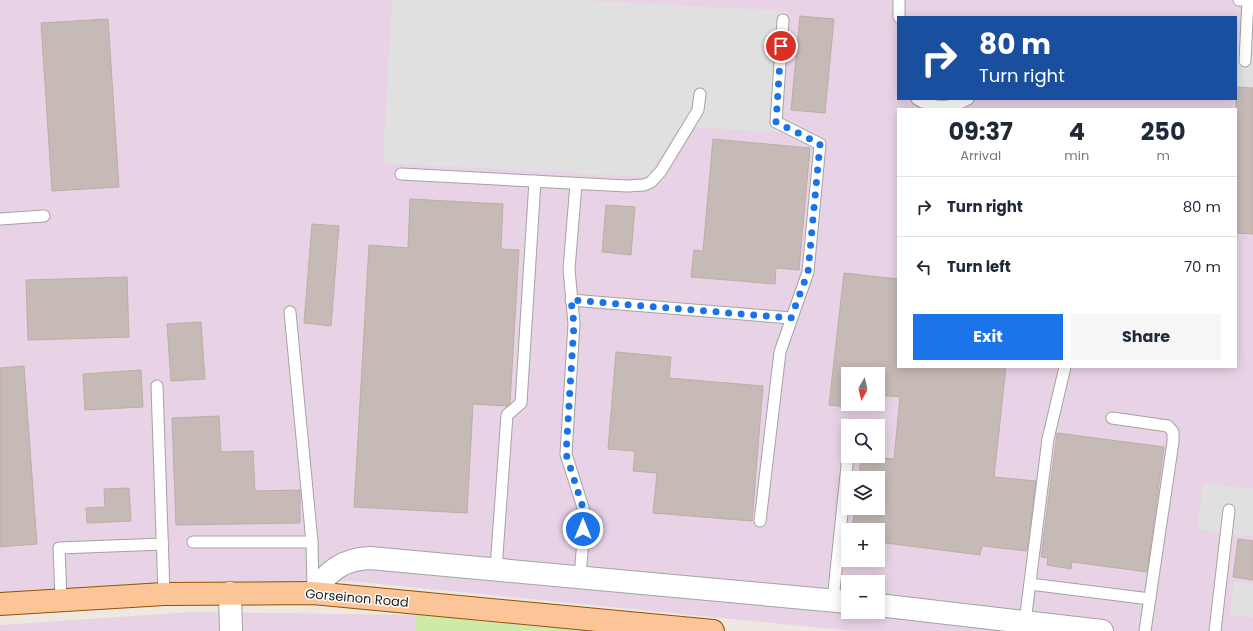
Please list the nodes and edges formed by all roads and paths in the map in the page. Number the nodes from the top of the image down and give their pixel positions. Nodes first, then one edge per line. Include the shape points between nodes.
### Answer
1 (899, 0) edge
2 (1239, 0) edge
3 (1248, 0) edge
4 (899, 16) edge
5 (783, 20) dead end
6 (1245, 62) dead end
7 (700, 94) dead end
8 (920, 100) edge
9 (966, 100) edge
10 (401, 174) dead end
11 (535, 181) junction
12 (576, 184) junction
13 (44, 216) dead end
14 (0, 219) edge
15 (571, 300) junction
16 (290, 312) dead end
17 (791, 318) junction
18 (1065, 368) edge
19 (156, 386) dead end
20 (1112, 418) dead end
21 (848, 463) edge
22 (1229, 510) dead end
23 (760, 521) dead end
24 (193, 542) dead end
25 (312, 542) junction
26 (162, 544) junction
27 (496, 569) junction
28 (580, 577) junction
29 (1030, 584) junction
30 (230, 593) junction
31 (313, 593) junction
32 (164, 594) junction
33 (61, 599) junction
34 (1150, 599) junction
35 (840, 601) edge
36 (0, 604) edge
37 (885, 606) edge
38 (1025, 622) junction
39 (231, 631) edge
40 (713, 631) edge
41 (1102, 631) edge
42 (1145, 631) edge
43 (1215, 631) edge

1 - 4 lane
2 - 3 lane
3 - 6 lane
5 - 17 lane via 776,122 820,144 808,272
7 - 12 lane via 698,110 661,171 651,182 644,186
8 - 9 lane via 945,106 957,105
10 - 11 lane
11 - 12 lane
11 - 27 lane via 520,403 507,415
12 - 15 lane via 569,269
13 - 14 lane
15 - 17 lane
15 - 28 lane via 574,324 566,454 585,514
16 - 25 lane
17 - 23 lane via 780,352
18 - 29 lane via 1048,439
19 - 26 lane
20 - 34 lane via 1168,426 1173,432
21 - 35 lane
22 - 43 lane
24 - 25 lane
25 - 31 lane
26 - 32 lane
26 - 33 lane via 59,548
27 - 28 street
27 - 31 street via 387,559 358,559 335,568
28 - 35 street
29 - 34 lane
29 - 38 lane
30 - 31 main road, Gorseinon Road
30 - 32 main road, Gorseinon Road
30 - 39 street
31 - 40 main road, Gorseinon Road
32 - 33 main road, Gorseinon Road
33 - 36 main road, Gorseinon Road
34 - 42 lane
37 - 38 street
38 - 41 street

